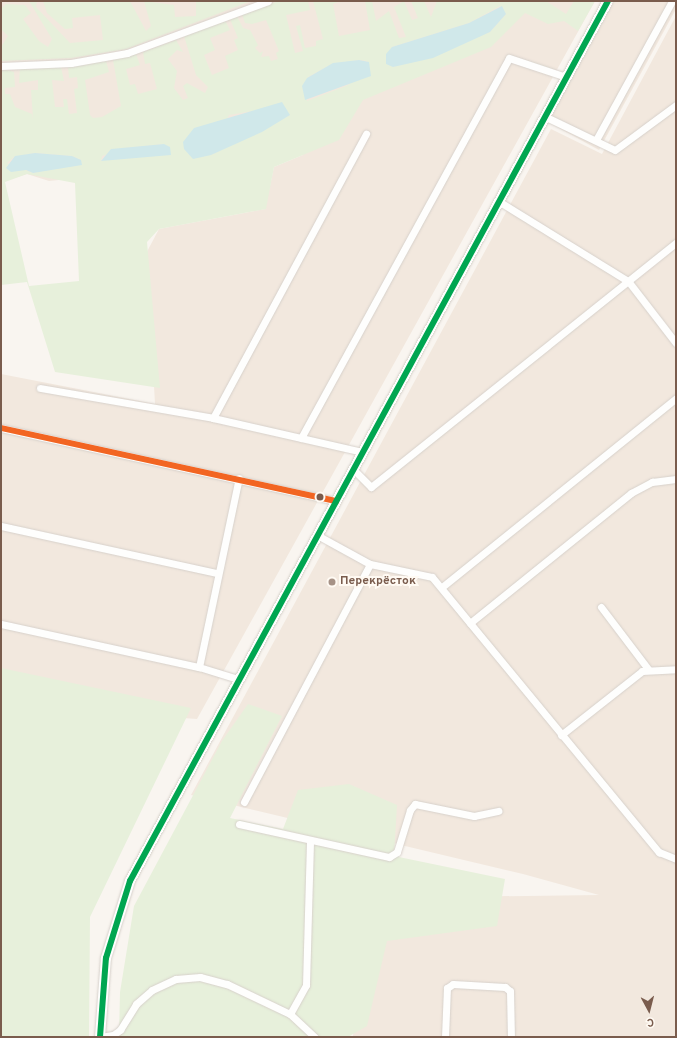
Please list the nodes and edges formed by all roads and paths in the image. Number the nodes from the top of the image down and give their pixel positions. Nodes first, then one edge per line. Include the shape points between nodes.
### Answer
1 (268, 1) edge
2 (608, 1) edge
3 (672, 1) edge
4 (1, 66) edge
5 (566, 77) junction
6 (676, 104) edge
7 (546, 117) junction
8 (366, 134) dead end
9 (596, 140) junction
10 (500, 202) junction
11 (676, 243) edge
12 (628, 281) junction
13 (676, 343) edge
14 (40, 388) dead end
15 (676, 398) edge
16 (213, 418) junction
17 (1, 428) edge
18 (301, 438) junction
19 (362, 452) junction
20 (354, 470) junction
21 (239, 478) junction
22 (676, 479) edge
23 (336, 501) junction
24 (1, 526) edge
25 (317, 535) junction
26 (370, 564) junction
27 (216, 573) junction
28 (442, 587) junction
29 (601, 607) dead end
30 (470, 623) junction
31 (1, 624) edge
32 (199, 667) junction
33 (648, 669) junction
34 (676, 669) edge
35 (238, 679) junction
36 (561, 735) junction
37 (244, 802) dead end
38 (498, 812) dead end
39 (239, 824) dead end
40 (310, 840) junction
41 (676, 859) edge
42 (290, 1014) junction
43 (100, 1037) edge
44 (315, 1037) edge
45 (445, 1037) edge
46 (511, 1037) edge

1 - 4 street via 127,53 72,63
2 - 5 street
3 - 9 street
5 - 7 street
5 - 18 street via 509,58
6 - 9 street via 615,150
7 - 9 street
7 - 10 street
8 - 16 street
10 - 12 street
10 - 19 street
11 - 12 street
12 - 13 street
12 - 20 street via 371,487
14 - 16 street
15 - 28 street
16 - 18 street
17 - 21 street
18 - 19 street
19 - 20 street
20 - 23 street
21 - 23 street
21 - 27 street
22 - 30 street via 652,482 631,493
23 - 25 street
24 - 27 street
25 - 26 street
25 - 35 street
26 - 28 street via 432,577
26 - 37 street
27 - 32 street
28 - 30 street
29 - 33 street
30 - 36 street
31 - 32 street
32 - 35 street
33 - 34 street
33 - 36 street
35 - 43 street via 130,881 106,958
36 - 41 street via 659,852
38 - 40 street via 474,816 415,804 410,810 397,852 389,857
39 - 40 street
40 - 42 street via 306,985
42 - 43 street via 227,984 200,977 176,979 136,1004 125,1024 113,1035
42 - 44 street
45 - 46 street via 447,988 453,984 505,987 510,991

